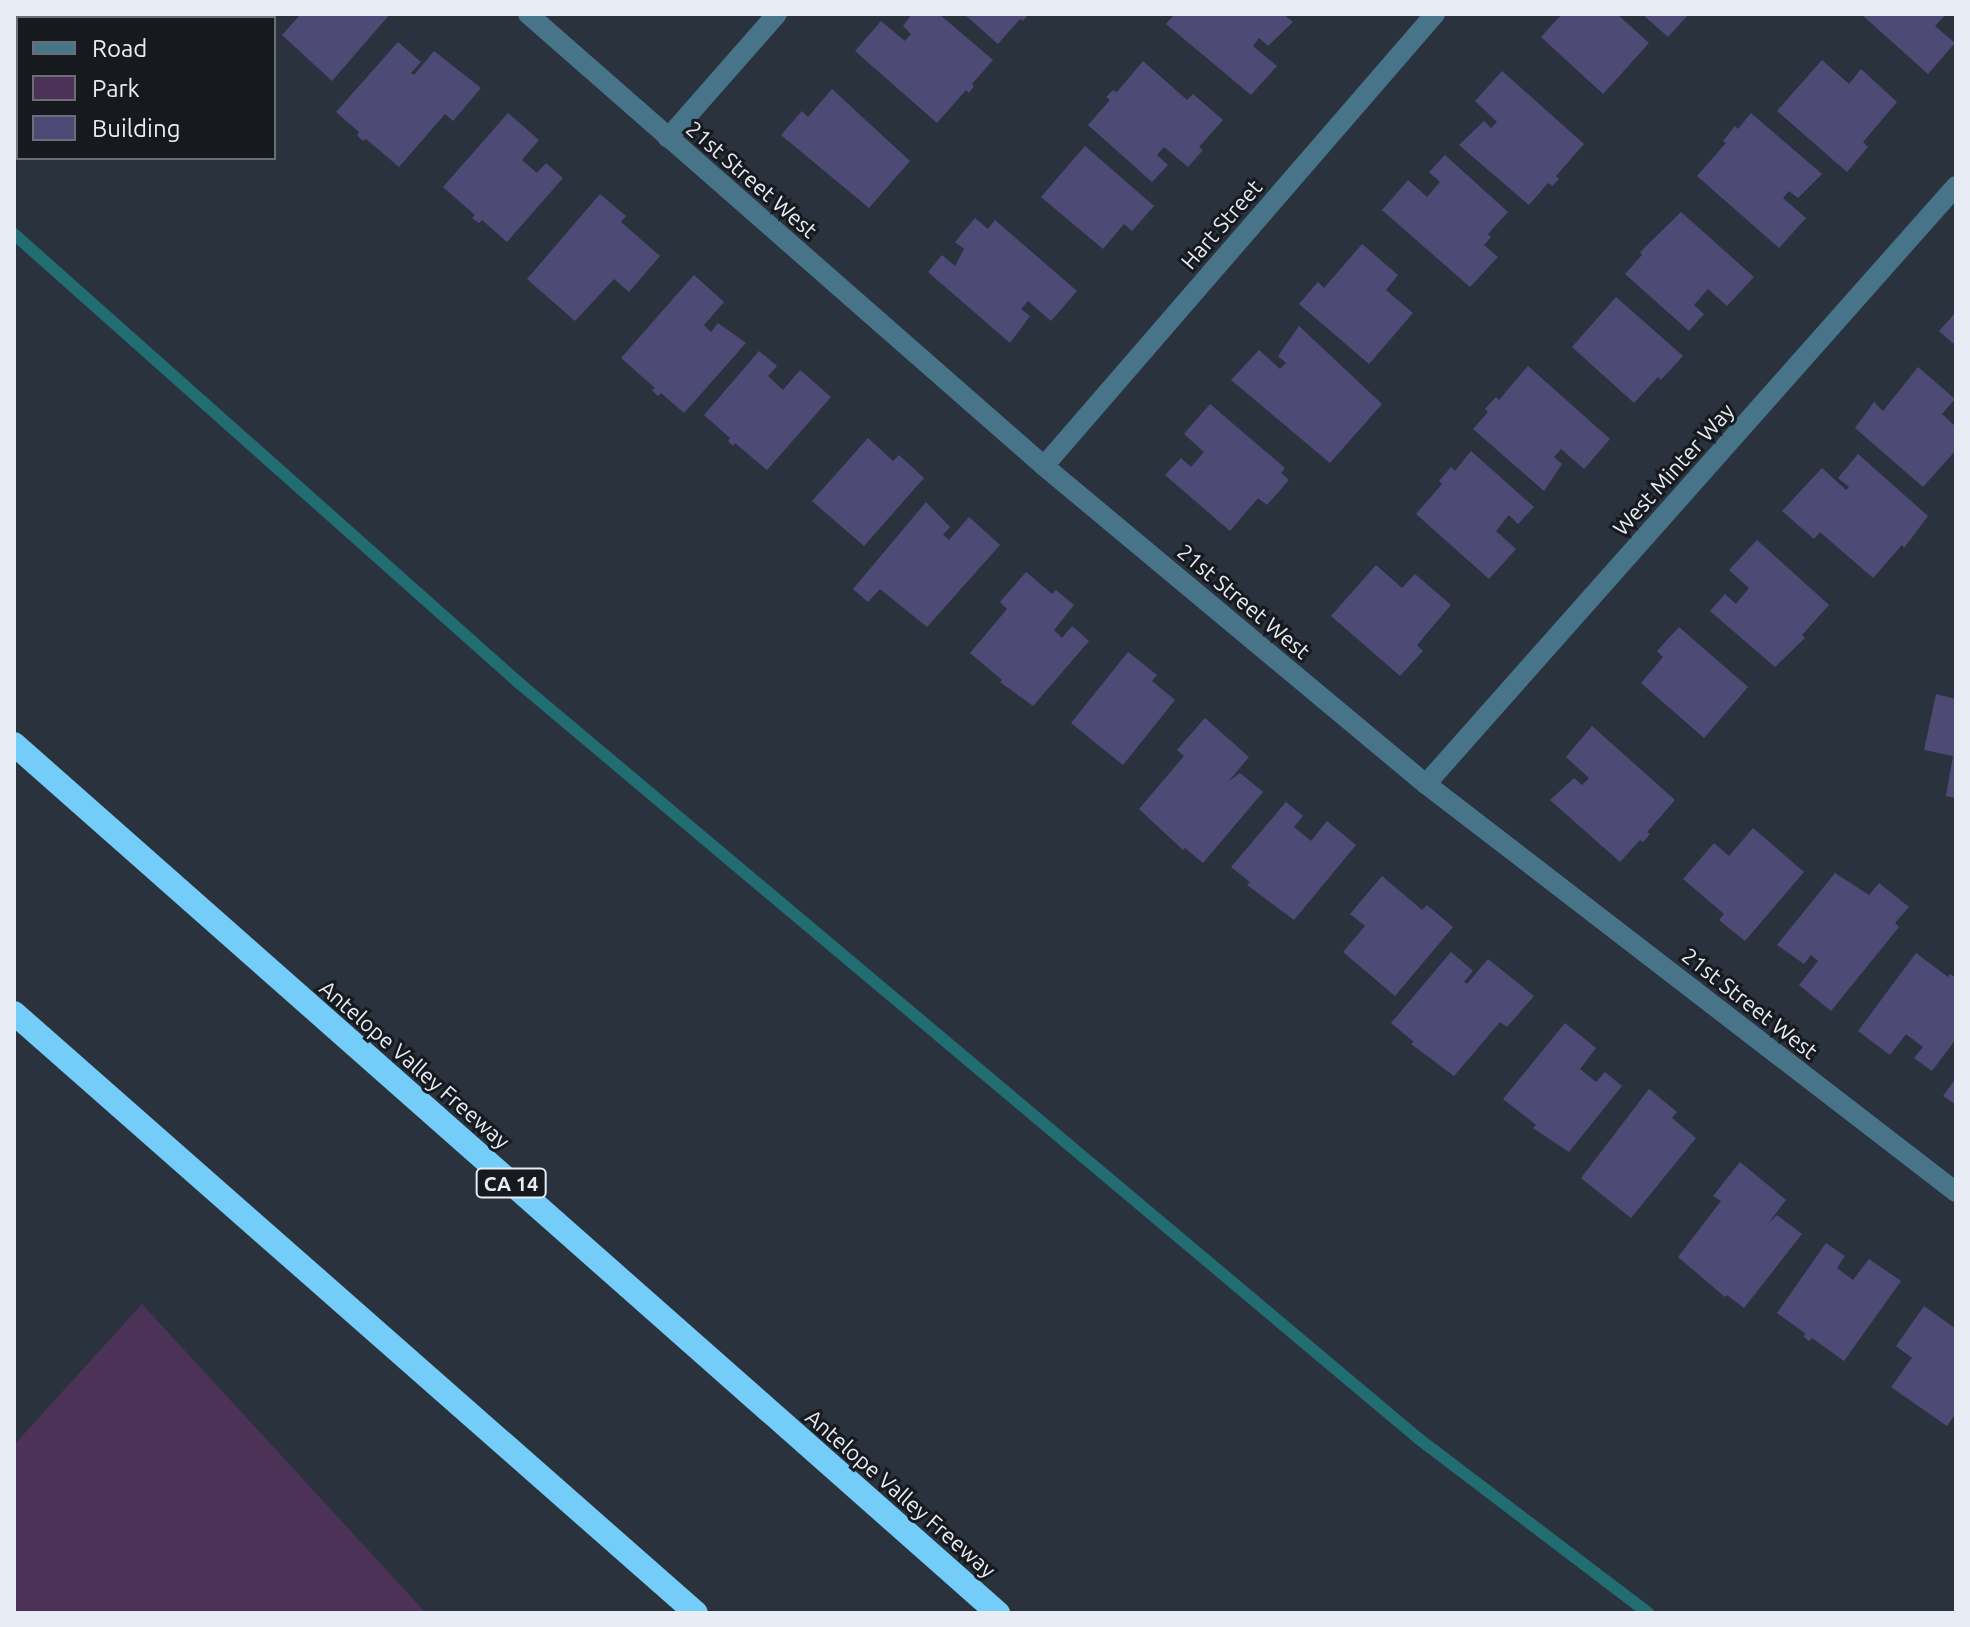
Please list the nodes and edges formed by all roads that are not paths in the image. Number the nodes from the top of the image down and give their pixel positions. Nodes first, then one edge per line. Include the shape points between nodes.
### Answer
1 (528, 14) edge
2 (777, 14) edge
3 (1435, 14) edge
4 (668, 138) junction
5 (1956, 186) edge
6 (1044, 466) junction
7 (14, 744) edge
8 (1426, 784) junction
9 (14, 1013) edge
10 (1956, 1192) edge
11 (696, 1613) edge
12 (998, 1613) edge

1 - 4 street, 21st Street West
2 - 4 street
3 - 6 street, Hart Street
4 - 6 street, 21st Street West
5 - 8 street, West Minter Way
6 - 8 street, 21st Street West
7 - 12 highway, Antelope Valley Freeway / CA 14
8 - 10 street, 21st Street West
9 - 11 highway

